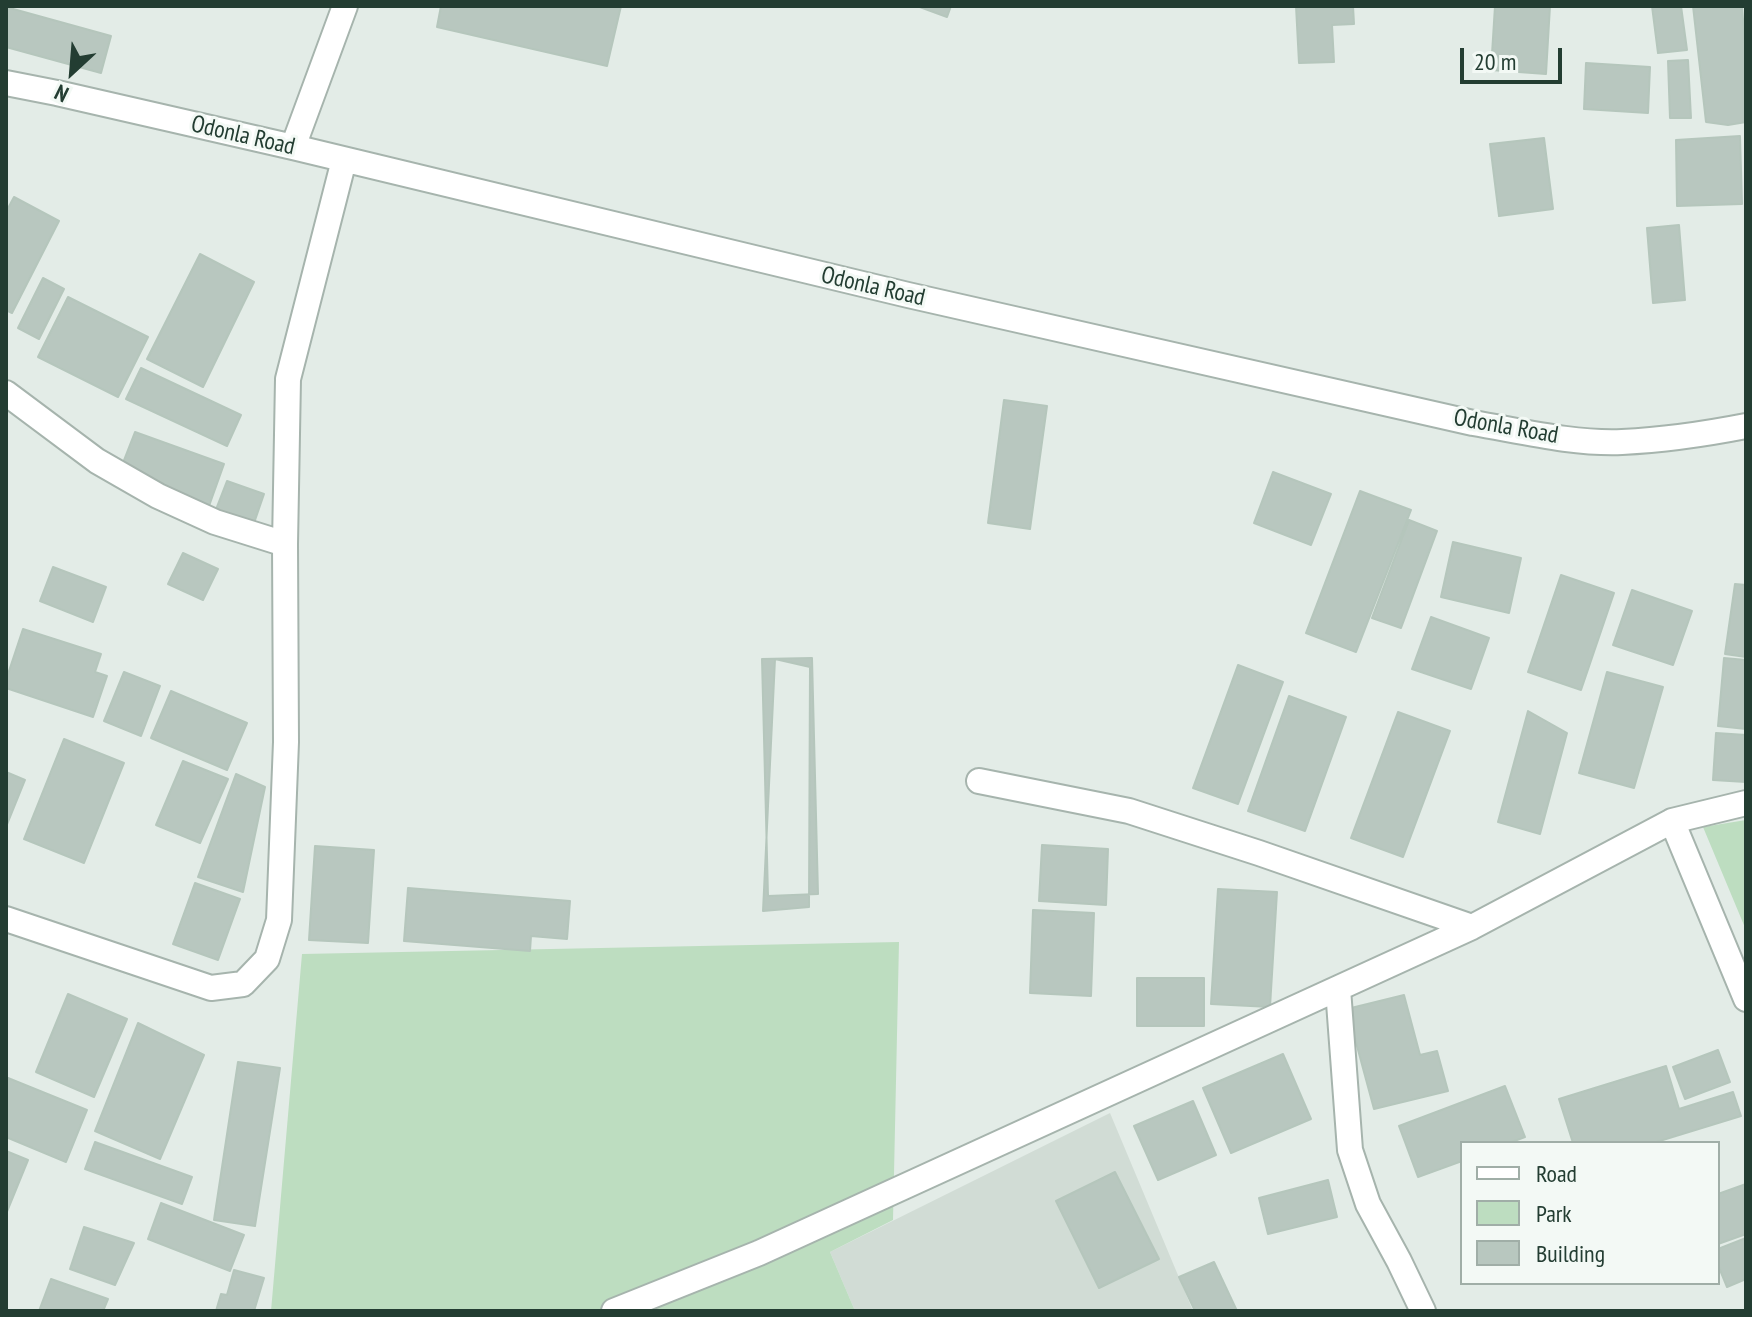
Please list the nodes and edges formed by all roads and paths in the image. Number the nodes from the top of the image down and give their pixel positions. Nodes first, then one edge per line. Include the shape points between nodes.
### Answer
1 (345, 6) edge
2 (6, 83) edge
3 (293, 147) junction
4 (344, 160) junction
5 (6, 393) edge
6 (1746, 426) edge
7 (285, 544) junction
8 (979, 781) dead end
9 (1746, 803) edge
10 (1672, 821) junction
11 (6, 919) edge
12 (1472, 927) junction
13 (1338, 989) junction
14 (1746, 999) edge
15 (614, 1311) edge
16 (1423, 1311) edge

1 - 3 street
2 - 3 street, Odonla Road
3 - 4 street, Odonla Road
4 - 6 street, Odonla Road via 908,295 1555,438 1619,442
4 - 7 street via 288,379
5 - 7 street via 97,461 158,496 215,522
7 - 11 street via 286,742 279,920 267,959 243,984 211,988
8 - 12 street via 1129,811
9 - 10 street
10 - 12 street
10 - 14 street
12 - 13 street
13 - 15 street via 759,1253
13 - 16 street via 1350,1150 1368,1204

